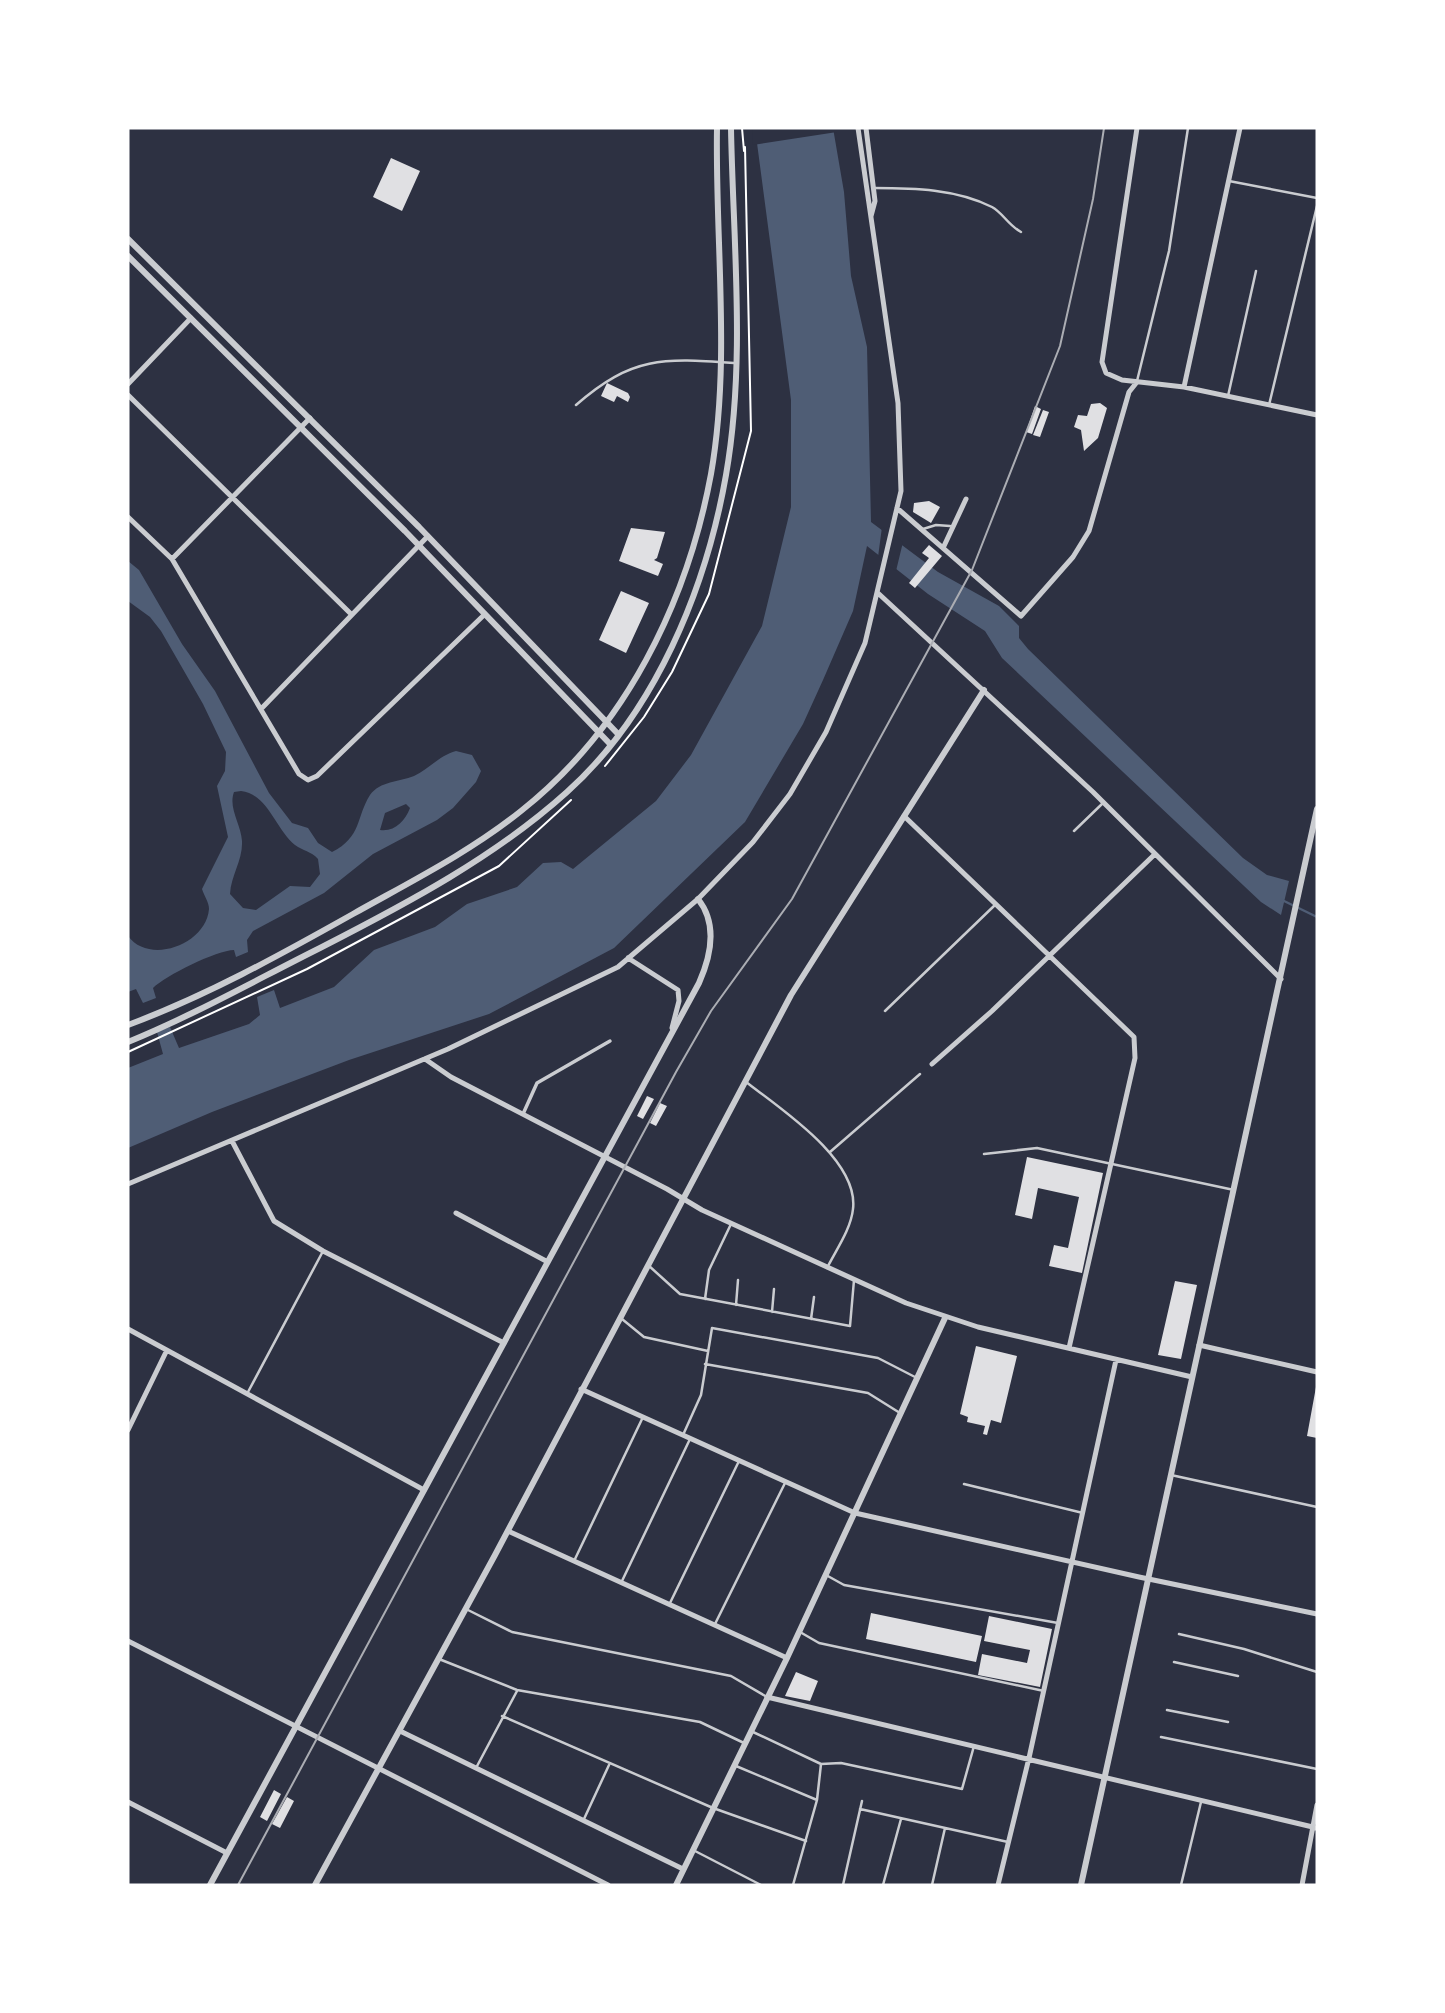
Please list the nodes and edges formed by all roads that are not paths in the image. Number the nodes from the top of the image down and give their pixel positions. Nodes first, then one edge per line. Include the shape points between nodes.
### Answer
1 (717, 128) edge
2 (730, 128) edge
3 (858, 128) edge
4 (866, 128) edge
5 (1137, 128) edge
6 (1188, 128) edge
7 (1240, 128) edge
8 (1229, 181) junction
9 (874, 188) junction
10 (1317, 198) edge
11 (1317, 206) edge
12 (869, 219) junction
13 (1021, 232) dead end
14 (128, 239) edge
15 (128, 256) edge
16 (1256, 271) dead end
17 (191, 318) junction
18 (720, 362) junction
19 (734, 363) junction
20 (1137, 382) junction
21 (128, 384) edge
22 (1184, 387) junction
23 (128, 395) edge
24 (1228, 396) junction
25 (576, 405) dead end
26 (1269, 405) junction
27 (1317, 415) edge
28 (310, 418) junction
29 (301, 427) junction
30 (233, 498) junction
31 (966, 499) dead end
32 (897, 508) junction
33 (128, 517) edge
34 (953, 527) junction
35 (923, 529) junction
36 (428, 536) junction
37 (696, 539) junction
38 (711, 543) junction
39 (419, 545) junction
40 (944, 546) junction
41 (172, 559) junction
42 (879, 594) junction
43 (351, 614) junction
44 (485, 614) junction
45 (656, 639) junction
46 (670, 647) junction
47 (984, 690) junction
48 (261, 709) junction
49 (607, 722) junction
50 (599, 733) junction
51 (619, 734) junction
52 (611, 745) junction
53 (1103, 803) junction
54 (1317, 809) edge
55 (904, 816) junction
56 (1074, 831) dead end
57 (1154, 855) junction
58 (698, 899) junction
59 (997, 903) junction
60 (1050, 953) junction
61 (628, 958) junction
62 (1280, 979) junction
63 (885, 1010) dead end
64 (128, 1025) edge
65 (670, 1037) junction
66 (610, 1041) dead end
67 (128, 1042) edge
68 (425, 1059) junction
69 (932, 1064) dead end
70 (920, 1074) dead end
71 (746, 1082) junction
72 (523, 1114) junction
73 (232, 1141) junction
74 (830, 1152) junction
75 (984, 1154) dead end
76 (603, 1156) junction
77 (1110, 1165) junction
78 (128, 1184) edge
79 (1234, 1190) junction
80 (683, 1199) junction
81 (456, 1213) dead end
82 (732, 1224) junction
83 (323, 1251) junction
84 (546, 1261) junction
85 (648, 1265) junction
86 (827, 1268) junction
87 (738, 1280) dead end
88 (855, 1280) junction
89 (775, 1289) dead end
90 (814, 1297) dead end
91 (705, 1299) junction
92 (736, 1305) junction
93 (772, 1312) junction
94 (620, 1317) junction
95 (945, 1318) junction
96 (811, 1319) junction
97 (128, 1329) edge
98 (504, 1343) junction
99 (1199, 1345) junction
100 (1069, 1349) junction
101 (708, 1351) junction
102 (166, 1352) junction
103 (1116, 1360) junction
104 (705, 1364) junction
105 (1317, 1372) edge
106 (1192, 1377) junction
107 (917, 1378) junction
108 (581, 1389) junction
109 (246, 1395) junction
110 (901, 1414) junction
111 (643, 1417) junction
112 (128, 1430) edge
113 (683, 1434) junction
114 (690, 1438) junction
115 (740, 1460) junction
116 (1171, 1475) junction
117 (786, 1481) junction
118 (964, 1484) dead end
119 (424, 1490) junction
120 (1317, 1507) edge
121 (855, 1513) junction
122 (1083, 1513) junction
123 (508, 1531) junction
124 (575, 1559) junction
125 (1073, 1562) junction
126 (826, 1575) junction
127 (1149, 1579) junction
128 (622, 1581) junction
129 (670, 1603) junction
130 (465, 1608) junction
131 (1317, 1614) edge
132 (1059, 1623) junction
133 (715, 1624) junction
134 (799, 1631) junction
135 (1179, 1634) dead end
136 (128, 1641) edge
137 (787, 1658) junction
138 (438, 1659) junction
139 (1174, 1662) dead end
140 (1317, 1672) edge
141 (1238, 1676) dead end
142 (517, 1690) junction
143 (1044, 1691) junction
144 (767, 1697) junction
145 (1167, 1710) dead end
146 (502, 1716) junction
147 (1227, 1721) dead end
148 (295, 1728) junction
149 (400, 1731) junction
150 (750, 1731) junction
151 (1161, 1737) dead end
152 (744, 1743) junction
153 (974, 1745) junction
154 (1029, 1758) junction
155 (821, 1764) junction
156 (609, 1765) junction
157 (734, 1765) junction
158 (476, 1768) junction
159 (378, 1769) junction
160 (1317, 1769) edge
161 (1106, 1776) junction
162 (1202, 1799) junction
163 (817, 1800) junction
164 (862, 1801) dead end
165 (128, 1802) edge
166 (1317, 1805) edge
167 (713, 1808) junction
168 (860, 1809) junction
169 (901, 1819) junction
170 (584, 1820) junction
171 (945, 1828) junction
172 (1315, 1828) edge
173 (806, 1841) junction
174 (1008, 1842) junction
175 (693, 1850) junction
176 (227, 1853) junction
177 (683, 1869) junction
178 (210, 1885) edge
179 (316, 1885) edge
180 (608, 1885) edge
181 (676, 1885) edge
182 (761, 1885) edge
183 (793, 1885) edge
184 (844, 1885) edge
185 (883, 1885) edge
186 (932, 1885) edge
187 (998, 1885) edge
188 (1081, 1885) edge
189 (1181, 1885) edge
190 (1302, 1885) edge

1 - 18 street
2 - 19 street
3 - 12 street
4 - 9 street
5 - 20 street via 1102,362 1112,378
6 - 20 lane via 1169,251
7 - 8 street
8 - 10 lane
8 - 22 street
9 - 12 street
9 - 13 lane via 947,192 974,199 996,209 1008,225
11 - 26 lane
12 - 32 street via 898,403 901,491
14 - 28 street
15 - 17 street
16 - 24 lane
17 - 21 street
17 - 29 street
18 - 19 lane
18 - 25 lane via 688,359 629,368
18 - 37 street via 711,473
19 - 38 street via 726,474
20 - 22 street
20 - 40 street via 1129,392 1089,531 1073,557 1021,616
22 - 24 street
23 - 30 street
24 - 26 street
26 - 27 street
28 - 29 street
28 - 36 street
29 - 30 street
29 - 39 street
30 - 41 street
30 - 43 street
31 - 34 street
32 - 35 street
32 - 42 street
33 - 41 street
34 - 35 lane via 940,524
34 - 40 street
35 - 40 street
36 - 39 street
36 - 49 street
37 - 38 street
37 - 45 street via 677,596
38 - 46 street
39 - 43 street
39 - 44 street
41 - 48 street
42 - 47 street
42 - 58 street via 848,686 811,759 767,825
43 - 48 street
44 - 48 street via 317,776 307,780 299,775
44 - 50 street
45 - 46 street
45 - 49 street
46 - 51 street
47 - 53 street
47 - 55 street
49 - 50 street
49 - 51 street
50 - 52 street
50 - 64 street via 520,813 468,848 261,965
51 - 52 street
52 - 67 street via 568,791 479,859 361,927
53 - 56 lane
53 - 57 street
54 - 62 street
55 - 59 street
55 - 71 street via 803,975
57 - 60 street
57 - 62 street
58 - 61 street
58 - 65 street via 708,916 710,955
59 - 60 street
59 - 63 lane
60 - 69 street
60 - 77 street via 1134,1037 1137,1052
61 - 65 street via 678,990
61 - 68 street via 523,1015
62 - 79 street
65 - 76 street
66 - 72 street via 537,1083
68 - 72 street
68 - 73 street
70 - 74 lane
71 - 74 lane
71 - 80 street
72 - 76 street
73 - 78 street
73 - 83 street via 274,1221
74 - 86 lane via 853,1190 853,1208
75 - 77 lane via 1037,1148
76 - 80 street
76 - 84 street
77 - 79 lane
77 - 100 street
79 - 99 street
80 - 82 street
80 - 85 street
81 - 84 street
82 - 86 street
82 - 91 lane via 709,1270
83 - 98 street
83 - 109 lane
84 - 98 street
85 - 91 lane via 680,1294
85 - 94 street
86 - 88 street
87 - 92 lane
88 - 95 street
88 - 96 lane via 850,1326
89 - 93 lane
90 - 96 lane
91 - 92 lane
92 - 93 lane
93 - 96 lane
94 - 101 lane via 644,1337
94 - 108 street
95 - 100 street
95 - 107 street
97 - 102 street
98 - 119 street
99 - 105 street
99 - 106 street
100 - 103 street
101 - 104 lane
101 - 107 lane via 712,1328 878,1358
102 - 109 street
102 - 112 street
103 - 106 street
103 - 122 street
104 - 110 lane via 867,1393
104 - 113 lane via 701,1395
106 - 116 street
107 - 110 street
108 - 111 street
108 - 123 street
109 - 119 street
110 - 121 street
111 - 113 street
111 - 124 lane
113 - 114 street
114 - 115 street
114 - 128 lane
115 - 117 street
115 - 129 lane
116 - 120 lane
116 - 127 street
117 - 121 street
117 - 133 lane
118 - 122 lane
119 - 148 street
121 - 125 street
121 - 126 street
122 - 125 street
123 - 124 street
123 - 130 street
124 - 128 street
125 - 127 street
125 - 132 street
126 - 132 lane via 844,1584
126 - 134 street
127 - 131 street
127 - 161 street
128 - 129 street
129 - 133 street
130 - 138 street
130 - 144 lane via 512,1633 732,1676
132 - 143 street
133 - 137 street
134 - 137 street
134 - 143 lane via 819,1643
135 - 140 lane
136 - 148 street
137 - 144 street
138 - 142 lane
138 - 149 street
139 - 141 lane
142 - 146 lane
142 - 152 lane via 700,1723
143 - 154 street
144 - 150 street
144 - 153 street
145 - 147 lane
146 - 156 lane
146 - 158 lane
148 - 159 street
148 - 176 street
149 - 158 street
149 - 159 street
150 - 152 street
150 - 155 lane
151 - 160 lane
152 - 157 street
153 - 154 street
153 - 155 lane via 962,1788 841,1763
154 - 161 street
154 - 174 street
155 - 163 lane
156 - 167 lane
156 - 170 lane
157 - 163 lane
157 - 167 street
158 - 170 street
159 - 179 street
159 - 180 street
161 - 162 street
161 - 188 street
162 - 172 street
162 - 189 lane
163 - 173 lane
164 - 168 lane
165 - 176 street
166 - 172 street
167 - 173 lane
167 - 175 street
168 - 169 lane
168 - 184 lane
169 - 171 lane
169 - 185 lane
170 - 177 street
171 - 174 lane
171 - 186 lane
172 - 190 street
173 - 183 lane
174 - 187 street
175 - 177 street
175 - 182 lane
176 - 178 street
177 - 181 street

